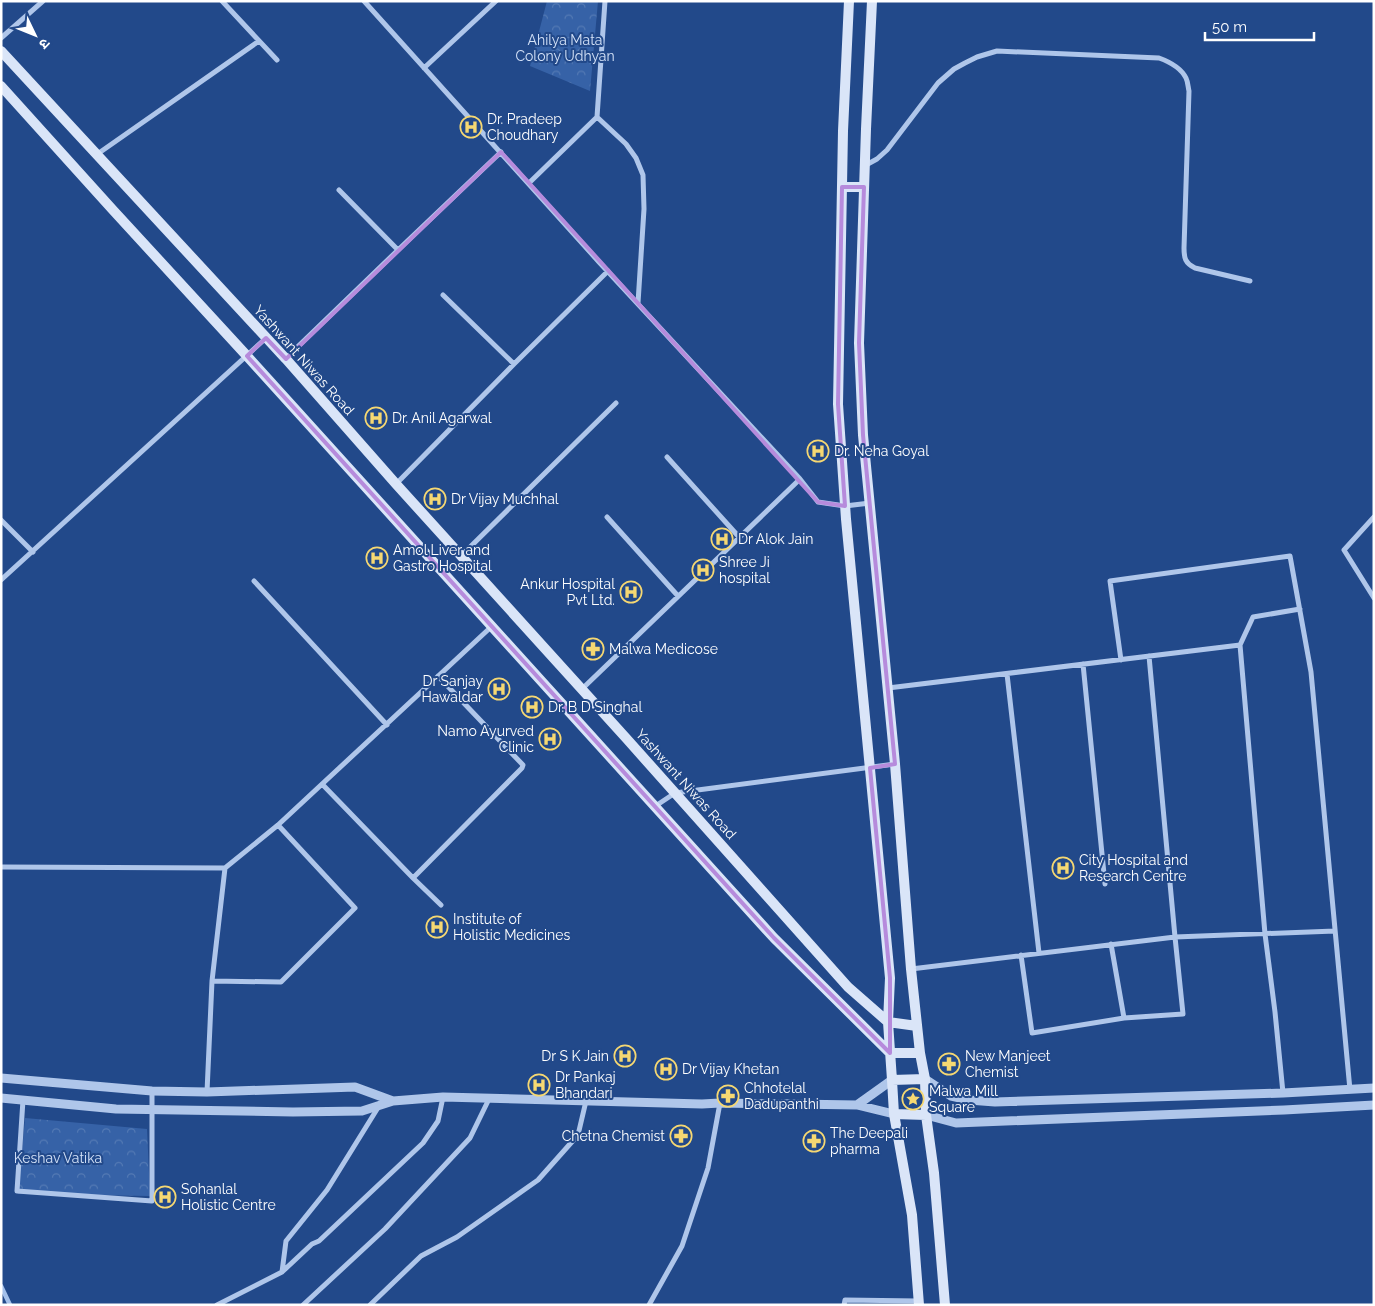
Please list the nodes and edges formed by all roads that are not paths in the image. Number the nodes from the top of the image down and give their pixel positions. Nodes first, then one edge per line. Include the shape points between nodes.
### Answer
1 (43, 1) edge
2 (222, 1) edge
3 (496, 1) edge
4 (605, 1) edge
5 (849, 1) edge
6 (872, 1) edge
7 (368, 3) edge
8 (1, 38) edge
9 (259, 41) junction
10 (2, 55) edge
11 (277, 60) dead end
12 (424, 68) junction
13 (1, 86) edge
14 (597, 117) junction
15 (501, 152) junction
16 (96, 154) junction
17 (865, 166) junction
18 (529, 183) junction
19 (842, 187) junction
20 (864, 187) junction
21 (339, 190) dead end
22 (398, 250) junction
23 (608, 271) junction
24 (1250, 281) dead end
25 (443, 294) dead end
26 (638, 303) junction
27 (266, 338) junction
28 (248, 356) junction
29 (286, 359) junction
30 (514, 364) junction
31 (616, 403) dead end
32 (667, 457) dead end
33 (800, 479) junction
34 (396, 484) junction
35 (870, 503) junction
36 (845, 506) junction
37 (607, 517) dead end
38 (1374, 517) edge
39 (1, 520) edge
40 (739, 537) junction
41 (33, 552) junction
42 (461, 556) junction
43 (1, 580) edge
44 (254, 581) dead end
45 (678, 596) junction
46 (1374, 598) edge
47 (1300, 609) junction
48 (492, 627) junction
49 (1240, 645) junction
50 (1149, 656) junction
51 (1121, 660) junction
52 (1083, 664) junction
53 (1007, 674) junction
54 (438, 676) junction
55 (888, 688) junction
56 (582, 689) junction
57 (387, 724) junction
58 (895, 764) junction
59 (870, 768) junction
60 (322, 784) junction
61 (675, 793) junction
62 (654, 807) junction
63 (278, 825) junction
64 (1, 867) edge
65 (225, 868) junction
66 (414, 878) junction
67 (1105, 884) dead end
68 (441, 905) dead end
69 (1335, 931) junction
70 (1265, 934) junction
71 (1175, 937) junction
72 (1111, 944) junction
73 (1040, 953) junction
74 (1021, 955) junction
75 (911, 969) junction
76 (212, 981) junction
77 (1124, 1018) junction
78 (888, 1022) junction
79 (917, 1026) junction
80 (920, 1052) junction
81 (890, 1053) junction
82 (1, 1078) edge
83 (925, 1079) junction
84 (892, 1080) junction
85 (1374, 1088) edge
86 (1350, 1090) junction
87 (152, 1091) junction
88 (207, 1092) junction
89 (1282, 1093) junction
90 (443, 1097) junction
91 (1, 1098) edge
92 (489, 1099) junction
93 (23, 1100) junction
94 (393, 1101) junction
95 (586, 1101) junction
96 (720, 1103) junction
97 (857, 1105) junction
98 (1374, 1105) edge
99 (380, 1106) junction
100 (152, 1110) junction
101 (894, 1114) junction
102 (926, 1115) junction
103 (282, 1272) junction
104 (918, 1303) edge
105 (217, 1305) edge
106 (303, 1305) edge
107 (370, 1305) edge
108 (649, 1305) edge
109 (844, 1305) edge
110 (945, 1305) edge

1 - 8 street
2 - 9 street
3 - 12 street
4 - 14 street
5 - 19 main road
6 - 17 main road
7 - 12 street
9 - 11 street
9 - 16 street
10 - 16 main road, Yashwant Niwas Road
12 - 15 street
13 - 28 main road
14 - 18 street
14 - 26 street via 626,144 643,175
15 - 18 street
15 - 22 street
16 - 27 main road, Yashwant Niwas Road
17 - 20 main road
17 - 24 street via 887,150 938,82 977,57 996,51 1159,58 1180,70 1189,91 1186,262 1195,268
18 - 23 street
19 - 20 main road
19 - 36 main road via 838,404
20 - 35 main road via 859,343
21 - 22 street
22 - 29 street
23 - 26 street
23 - 30 street
25 - 30 street
26 - 33 street
27 - 28 street
27 - 29 main road, Yashwant Niwas Road
28 - 41 street
28 - 48 main road
29 - 34 main road, Yashwant Niwas Road
30 - 34 street
31 - 42 street
32 - 40 street
33 - 36 street via 818,502
33 - 40 street
34 - 42 main road, Yashwant Niwas Road
35 - 36 street
35 - 55 main road
36 - 59 main road
37 - 45 street
38 - 46 street via 1344,550
39 - 41 street
40 - 45 street
41 - 43 street
42 - 56 main road, Yashwant Niwas Road
44 - 57 street
45 - 56 street
47 - 49 street via 1253,617
47 - 51 street via 1290,556 1110,581
47 - 69 street via 1311,672
48 - 54 street
48 - 62 main road
49 - 50 street
49 - 70 street
50 - 51 street
50 - 71 street
51 - 52 street
52 - 53 street
52 - 67 street
53 - 55 street
53 - 73 street
54 - 57 street
54 - 66 street via 523,765
55 - 58 main road
56 - 61 main road, Yashwant Niwas Road
57 - 60 street
58 - 59 street
58 - 75 main road
59 - 61 street
59 - 78 main road via 890,978
60 - 63 street
60 - 66 street
61 - 62 street
61 - 78 main road, Yashwant Niwas Road via 848,987
62 - 81 main road via 774,938
63 - 65 street
63 - 76 street via 355,908 281,982
64 - 65 street
65 - 76 street
66 - 68 street
69 - 70 street
69 - 86 street
70 - 71 street
70 - 89 street
71 - 72 street
71 - 77 street via 1183,1014
72 - 73 street
72 - 77 street
73 - 74 street
74 - 75 street
74 - 77 street via 1032,1033
75 - 79 main road
76 - 88 street
78 - 79 main road
78 - 81 main road
79 - 80 main road
80 - 81 main road
80 - 83 main road
81 - 84 main road
82 - 87 street
83 - 84 main road
83 - 89 street via 951,1096 995,1102
83 - 102 main road
84 - 97 street
84 - 101 main road
85 - 86 street
86 - 89 street
87 - 88 street
87 - 100 street
88 - 94 street via 356,1087
90 - 92 street
90 - 94 street
90 - 103 street via 438,1121 423,1143
91 - 93 street
92 - 95 street
92 - 106 street via 470,1138 385,1229
93 - 100 street
93 - 100 street via 17,1191 152,1201
94 - 99 street
95 - 96 street
95 - 107 street via 578,1135 538,1180 457,1237 421,1256
96 - 97 street
96 - 108 street via 708,1168 682,1246
97 - 101 street
98 - 102 street via 956,1123
99 - 100 street via 362,1111
99 - 103 street via 327,1190 286,1241
101 - 102 main road
101 - 104 main road via 912,1215
102 - 110 main road
103 - 105 street
104 - 109 street via 845,1300

